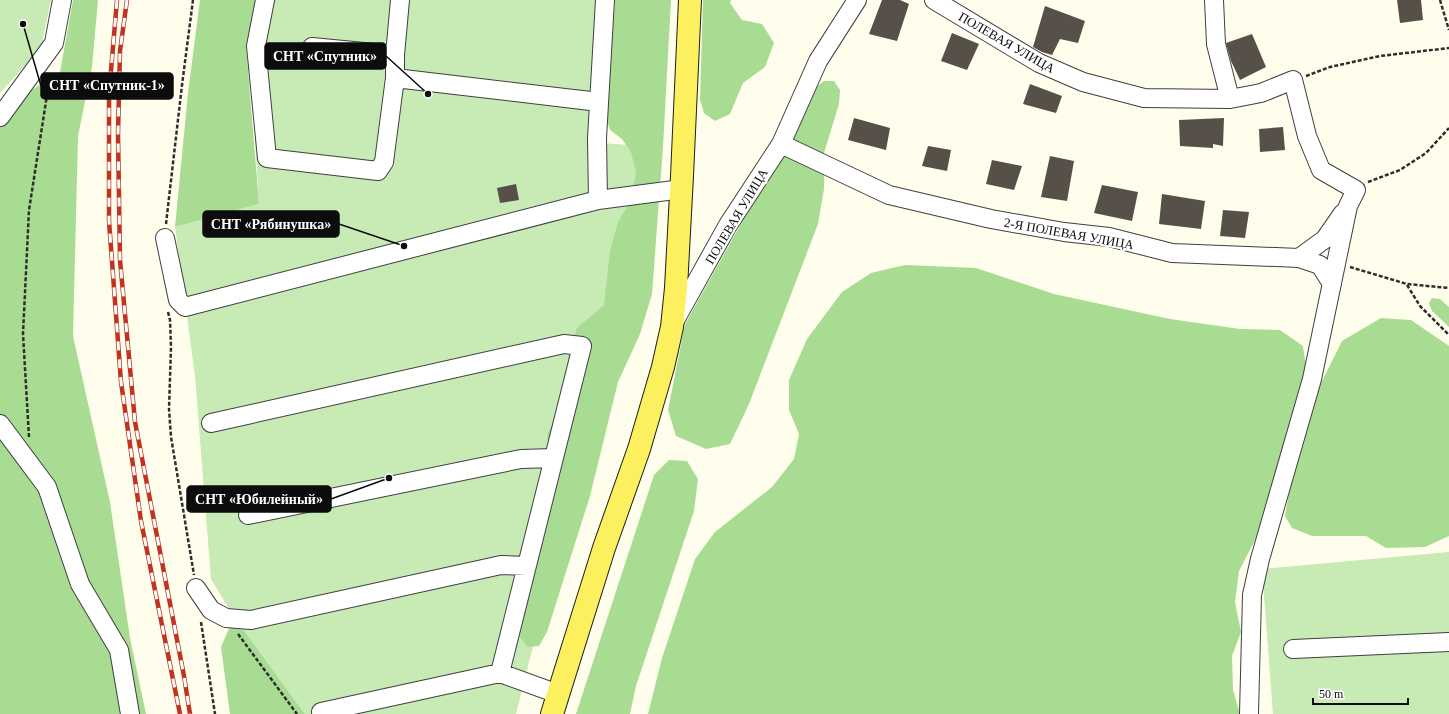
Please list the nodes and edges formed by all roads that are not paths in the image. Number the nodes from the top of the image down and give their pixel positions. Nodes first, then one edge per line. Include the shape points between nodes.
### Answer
1 (62, 0) edge
2 (265, 0) edge
3 (400, 0) edge
4 (604, 0) edge
5 (690, 0) edge
6 (857, 0) edge
7 (934, 0) edge
8 (1214, 0) edge
9 (312, 47) dead end
10 (395, 55) junction
11 (395, 78) junction
12 (1230, 99) junction
13 (599, 102) junction
14 (0, 117) edge
15 (781, 144) junction
16 (682, 189) junction
17 (1352, 198) junction
18 (598, 200) junction
19 (165, 238) road end
20 (1299, 258) junction
21 (1332, 284) junction
22 (672, 327) junction
23 (211, 423) dead end
24 (0, 424) edge
25 (554, 458) junction
26 (248, 515) dead end
27 (527, 566) junction
28 (196, 588) road end
29 (1449, 642) edge
30 (1293, 649) dead end
31 (500, 673) junction
32 (555, 704) edge
33 (321, 712) dead end
34 (130, 714) edge
35 (1249, 714) edge

1 - 14 street via 54,43
2 - 11 street via 256,46 267,158 378,171 384,162
3 - 10 street
4 - 13 street
5 - 16 main road
6 - 15 street, ПОЛЕВАЯ УЛИЦА via 818,62
7 - 12 street, ПОЛЕВАЯ УЛИЦА via 1039,64 1083,82 1144,98
8 - 12 street via 1216,44
9 - 10 street
10 - 11 street
11 - 13 street
12 - 17 street, ПОЛЕВАЯ УЛИЦА via 1261,93 1293,80 1307,136 1321,170
13 - 18 street
15 - 20 street, 2-Я ПОЛЕВАЯ УЛИЦА via 888,195 991,219 1109,237 1172,254
15 - 22 street, ПОЛЕВАЯ УЛИЦА via 728,226
16 - 18 street
16 - 22 main road
17 - 20 street via 1325,239
17 - 21 street
18 - 19 street via 185,307 178,300
20 - 21 street, 2-Я ПОЛЕВАЯ УЛИЦА via 1320,265
21 - 35 street via 1312,379 1252,595
22 - 32 main road via 639,449 604,548
23 - 25 street via 564,344 582,346
24 - 34 street via 47,487 80,584 119,650
25 - 26 street via 521,459
25 - 27 street
27 - 28 street via 501,565 251,620 226,618 211,610
27 - 31 street
29 - 30 street
31 - 32 street
31 - 33 street

